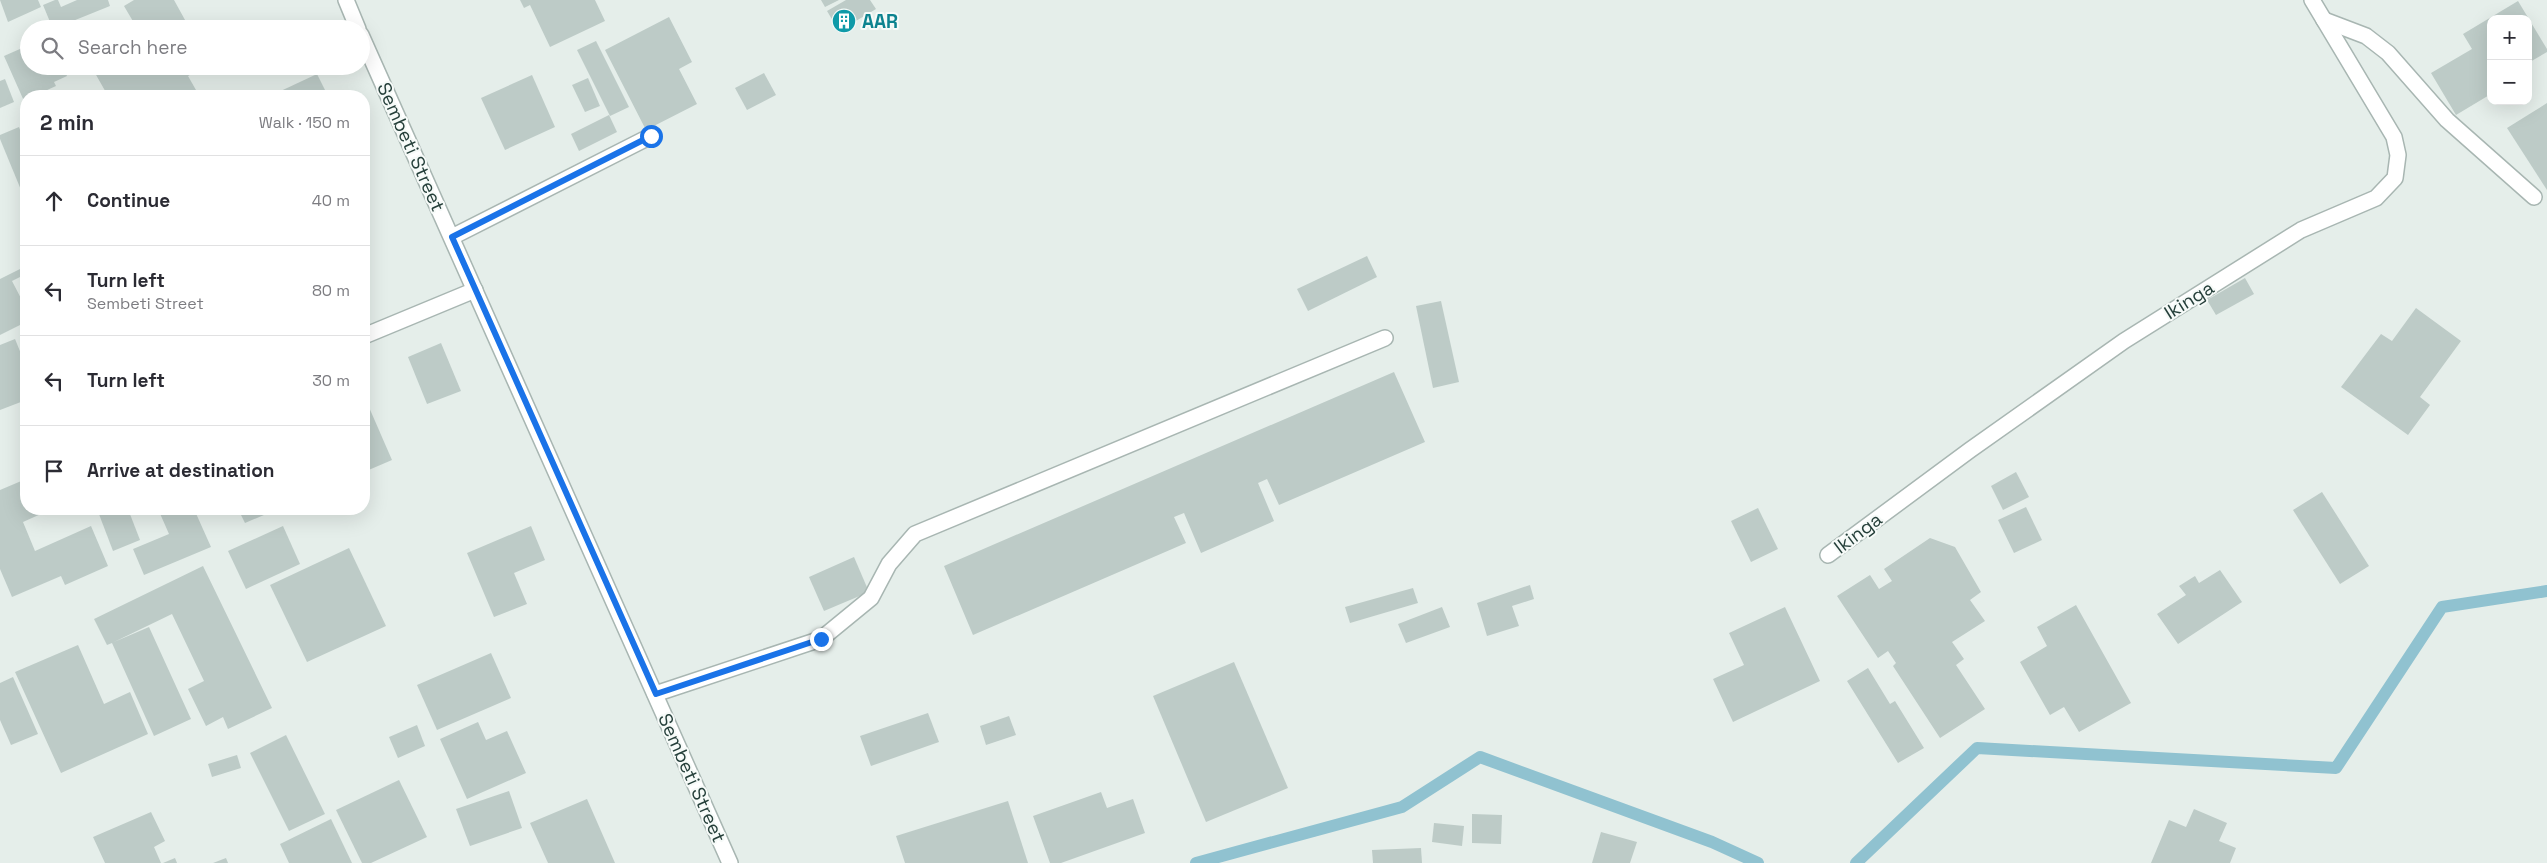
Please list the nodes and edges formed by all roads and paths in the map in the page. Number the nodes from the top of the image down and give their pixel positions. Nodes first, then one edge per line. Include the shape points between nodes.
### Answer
1 (346, 0) edge
2 (2312, 0) edge
3 (354, 20) edge
4 (2324, 20) junction
5 (370, 55) edge
6 (651, 136) dead end
7 (2534, 197) dead end
8 (452, 237) junction
9 (475, 290) junction
10 (370, 334) edge
11 (1385, 338) dead end
12 (1828, 556) dead end
13 (656, 694) junction
14 (730, 863) edge

1 - 3 street
2 - 4 street, Ikinga
4 - 7 street via 2366,36 2388,53 2447,120
4 - 12 street, Ikinga via 2394,137 2398,155 2395,178 2376,198 2301,230 2124,341
5 - 8 street, Sembeti Street
6 - 8 street
8 - 9 street, Sembeti Street
9 - 10 street
9 - 13 street, Sembeti Street
11 - 13 street via 915,534 889,564 871,598 821,639
13 - 14 street, Sembeti Street

